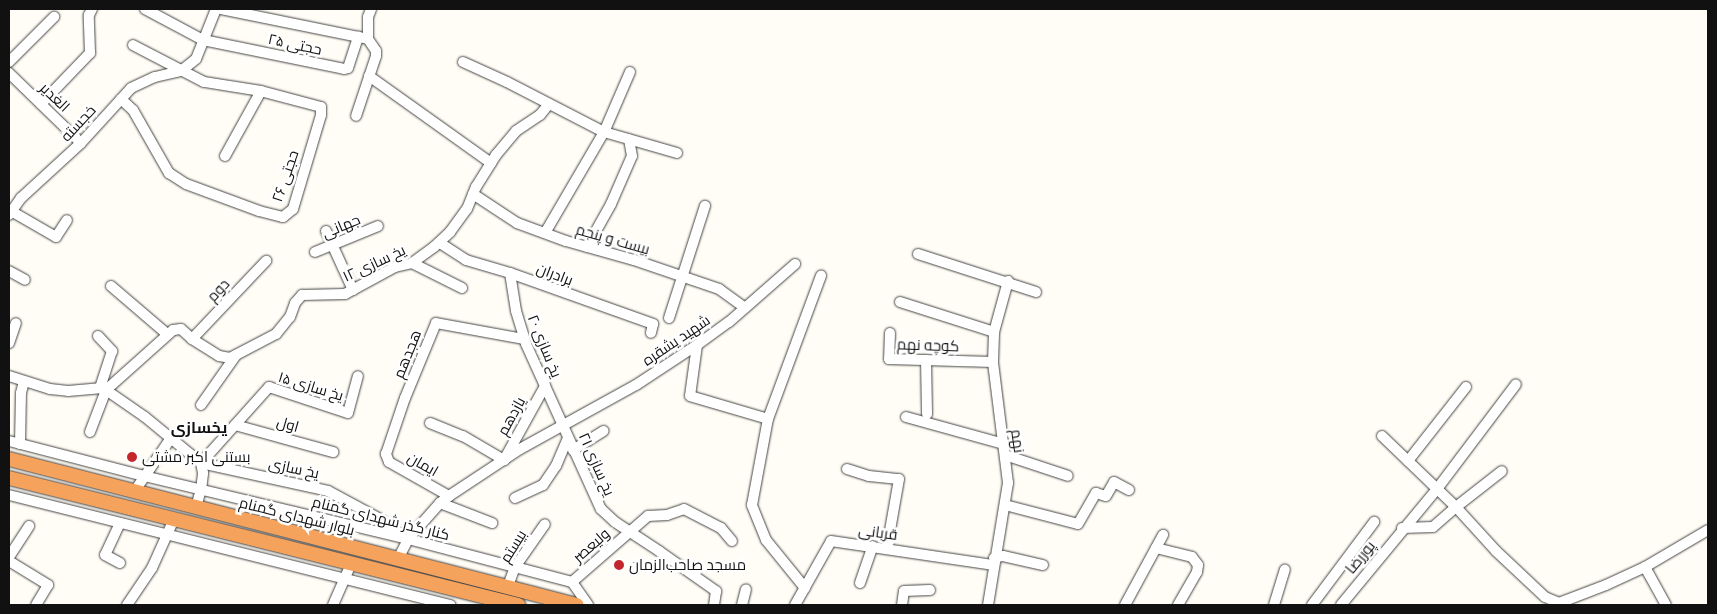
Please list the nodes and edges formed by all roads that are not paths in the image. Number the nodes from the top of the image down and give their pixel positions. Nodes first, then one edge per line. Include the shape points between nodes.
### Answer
1 (92, 9) edge
2 (145, 9) edge
3 (216, 9) edge
4 (221, 9) edge
5 (371, 9) edge
6 (54, 17) dead end
7 (364, 38) junction
8 (204, 40) junction
9 (132, 45) dead end
10 (9, 62) edge
11 (463, 62) dead end
12 (181, 72) junction
13 (630, 72) dead end
14 (9, 73) edge
15 (369, 76) junction
16 (261, 91) junction
17 (121, 99) junction
18 (41, 104) junction
19 (549, 104) junction
20 (356, 116) dead end
21 (604, 132) junction
22 (629, 139) junction
23 (81, 143) junction
24 (677, 153) dead end
25 (226, 156) dead end
26 (491, 162) junction
27 (473, 194) junction
28 (705, 206) dead end
29 (10, 213) edge
30 (67, 220) dead end
31 (378, 226) dead end
32 (326, 231) dead end
33 (545, 233) junction
34 (440, 243) junction
35 (332, 246) junction
36 (587, 247) junction
37 (315, 252) dead end
38 (918, 254) dead end
39 (266, 261) dead end
40 (412, 263) junction
41 (795, 264) dead end
42 (9, 271) edge
43 (510, 274) junction
44 (682, 276) junction
45 (822, 276) dead end
46 (25, 280) dead end
47 (1008, 281) junction
48 (110, 286) dead end
49 (462, 288) dead end
50 (353, 290) junction
51 (1036, 292) dead end
52 (900, 302) dead end
53 (746, 308) junction
54 (669, 318) dead end
55 (16, 323) dead end
56 (994, 332) junction
57 (651, 333) dead end
58 (890, 333) dead end
59 (167, 334) junction
60 (98, 336) dead end
61 (192, 339) junction
62 (524, 339) junction
63 (9, 343) edge
64 (697, 345) junction
65 (236, 355) junction
66 (926, 360) junction
67 (993, 362) junction
68 (9, 376) edge
69 (358, 376) dead end
70 (24, 381) junction
71 (1516, 384) dead end
72 (545, 386) junction
73 (1466, 387) dead end
74 (103, 389) junction
75 (201, 405) dead end
76 (927, 414) dead end
77 (906, 417) dead end
78 (768, 419) junction
79 (430, 423) dead end
80 (235, 425) junction
81 (563, 426) junction
82 (604, 431) dead end
83 (90, 432) dead end
84 (1382, 436) dead end
85 (171, 438) junction
86 (568, 438) junction
87 (9, 441) edge
88 (20, 444) junction
89 (1004, 444) junction
90 (573, 450) junction
91 (333, 452) dead end
92 (386, 454) joint
93 (1005, 455) junction
94 (15, 460) edge
95 (504, 460) junction
96 (1408, 460) junction
97 (201, 463) junction
98 (847, 469) dead end
99 (1502, 471) dead end
100 (144, 476) junction
101 (1068, 476) dead end
102 (13, 479) edge
103 (1437, 489) junction
104 (201, 490) junction
105 (1129, 490) dead end
106 (134, 492) junction
107 (9, 495) edge
108 (449, 496) junction
109 (515, 498) dead end
110 (440, 502) junction
111 (1005, 505) junction
112 (196, 506) junction
113 (1456, 506) junction
114 (174, 519) junction
115 (1374, 522) dead end
116 (120, 523) junction
117 (492, 523) dead end
118 (545, 524) dead end
119 (29, 526) dead end
120 (1402, 528) junction
121 (1708, 530) edge
122 (630, 532) junction
123 (167, 535) junction
124 (1163, 535) dead end
125 (408, 539) junction
126 (264, 541) junction
127 (732, 542) dead end
128 (873, 546) junction
129 (887, 548) junction
130 (1156, 548) junction
131 (306, 552) junction
132 (9, 557) edge
133 (259, 558) junction
134 (398, 558) junction
135 (9, 561) edge
136 (994, 562) junction
137 (120, 563) dead end
138 (351, 564) junction
139 (1043, 566) dead end
140 (515, 567) junction
141 (1645, 567) junction
142 (301, 568) junction
143 (1286, 570) dead end
144 (344, 579) junction
145 (572, 582) junction
146 (860, 583) dead end
147 (508, 586) junction
148 (805, 588) junction
149 (746, 589) dead end
150 (930, 590) dead end
151 (132, 603) edge
152 (434, 603) edge
153 (501, 603) edge
154 (1559, 604) edge
155 (36, 605) edge
156 (333, 605) edge
157 (450, 605) edge
158 (518, 605) edge
159 (577, 605) edge
160 (588, 605) edge
161 (714, 605) edge
162 (742, 605) edge
163 (795, 605) edge
164 (902, 605) edge
165 (988, 605) edge
166 (1125, 605) edge
167 (1178, 605) edge
168 (1274, 605) edge
169 (1312, 605) edge
170 (1341, 605) edge
171 (1666, 605) edge

1 - 18 street via 89,15 90,53
2 - 8 street
3 - 8 street
4 - 7 street
5 - 7 street
6 - 10 street
7 - 8 street, حجتی ۲۵ via 347,69
7 - 15 street via 376,51
8 - 12 street via 196,59
9 - 12 street, حجتی ۲۶
11 - 19 street
12 - 16 street, حجتی ۲۶ via 204,82
12 - 17 street, خجسته via 155,77 131,88
13 - 21 street
14 - 18 street, الغدیر
15 - 20 street
15 - 26 street
16 - 17 street, حجتی ۲۶ via 321,107 293,209 283,217 186,184 169,173 133,110
16 - 25 street
17 - 23 street, خجسته
18 - 23 street, الغدیر
19 - 21 street
19 - 26 street, یخ سازی ۱۲ via 540,115 516,131
21 - 22 street
21 - 33 street
22 - 24 street
22 - 36 street via 632,156
23 - 29 street, خجسته via 21,198
26 - 27 street, یخ سازی ۱۲
27 - 33 street, بیست و پنجم via 517,223
27 - 34 street, یخ سازی ۱۲ via 467,209
28 - 44 street
29 - 30 street via 56,237
31 - 35 street, جهانی
32 - 35 street
33 - 36 street, بیست و پنجم
34 - 40 street, یخ سازی ۱۲
34 - 43 street, برادران via 466,260
35 - 37 street, جهانی
35 - 50 street
36 - 44 street, بیست و پنجم
38 - 47 street
39 - 61 street, دوم
40 - 49 street
40 - 50 street, یخ سازی ۱۲ via 395,268
41 - 53 street, شهید یشقره
42 - 46 street
43 - 57 street, برادران via 653,324
43 - 62 street, یخ سازی ۲۰
44 - 53 street, بیست و پنجم via 719,289
44 - 54 street
45 - 78 street
47 - 51 street
47 - 56 street, نهم
48 - 59 street
50 - 65 street, یخ سازی ۱۲ via 345,294 302,295 276,334
52 - 56 street
53 - 64 street, شهید یشقره
55 - 63 street
56 - 67 street, نهم
58 - 66 street, کوچه نهم via 889,359
59 - 61 street via 181,329
59 - 74 street
60 - 74 street via 112,351
61 - 65 street via 219,356 230,358
62 - 72 street, یخ سازی ۲۰
62 - 92 street, هجدهم via 436,323
64 - 78 street via 690,396
64 - 81 street, شهید یشقره via 636,385
65 - 75 street
66 - 67 street, کوچه نهم
66 - 76 street
67 - 89 street, نهم
68 - 70 street
69 - 80 street, یخ سازی ۱۵ via 348,413 269,387
70 - 74 street via 68,391
70 - 88 street
71 - 103 street, پوررضا
72 - 81 street, یخ سازی ۲۰
72 - 95 street, یازدهم
73 - 96 street
74 - 83 street
74 - 85 street, یخ سازی
77 - 89 street
78 - 148 street via 752,505 766,540
79 - 95 street via 463,436
80 - 91 street, اول
80 - 97 street, یخ سازی ۱۵
81 - 86 street, یخ سازی ۲۱
81 - 95 street
82 - 90 street
84 - 96 street
85 - 97 street, یخ سازی
85 - 100 street
86 - 90 street, یخ سازی ۲۱
86 - 109 street via 544,485
87 - 88 street, کنار گذر شهدای گمنام
88 - 100 street, کنار گذر شهدای گمنام
89 - 93 street, نهم
90 - 122 street, یخ سازی ۲۱ via 601,509
92 - 108 street, ایمان via 390,462
93 - 101 street
93 - 111 street, نهم via 1008,483
94 - 102 highway
94 - 106 highway, بلوار شهدای گمنام
95 - 108 street
96 - 103 street
97 - 104 street
97 - 125 street, یخ سازی via 328,491 380,518
98 - 129 street via 869,476 899,479
99 - 113 street
100 - 104 street, کنار گذر شهدای گمنام
100 - 106 street
102 - 114 highway
103 - 113 street
103 - 120 street, پوررضا
104 - 112 street
104 - 125 street, کنار گذر شهدای گمنام
105 - 111 street via 1114,482 1106,496 1096,493 1078,524
106 - 112 highway, بلوار شهدای گمنام
107 - 116 street
108 - 110 street
110 - 117 street
110 - 125 street
111 - 136 street, نهم
112 - 134 highway, بلوار شهدای گمنام
113 - 120 street via 1433,527
113 - 154 street via 1503,558 1545,597
114 - 123 street
114 - 126 highway
115 - 169 street
116 - 123 street
116 - 137 street via 105,555
118 - 140 street, بیستم
119 - 132 street
120 - 170 street, پوررضا
121 - 141 street
122 - 127 street, ولیعصر via 648,516 684,508 721,528
122 - 145 street, ولیعصر
122 - 161 street, یخ سازی ۲۱ via 716,592
123 - 133 street
123 - 151 street
124 - 130 street
125 - 134 street
125 - 140 street, کنار گذر شهدای گمنام
126 - 131 highway
126 - 133 street
128 - 129 street, قربانی
128 - 146 street
128 - 148 street, قربانی via 831,541
129 - 136 street, قربانی
130 - 166 street
130 - 167 street via 1192,557 1198,565
131 - 138 highway
131 - 142 street
133 - 142 street
134 - 147 highway, بلوار شهدای گمنام
135 - 155 street via 48,585
136 - 139 street, قربانی via 1003,556
136 - 165 street, نهم
138 - 144 street
138 - 153 highway
140 - 145 street, کنار گذر شهدای گمنام
140 - 147 street, بیستم
141 - 154 street
141 - 171 street
142 - 144 street
143 - 168 street
144 - 152 street
144 - 156 street
145 - 160 street
147 - 159 highway, بلوار شهدای گمنام
148 - 163 street, قربانی
149 - 162 street
150 - 164 street via 904,591
152 - 157 street
153 - 158 highway

